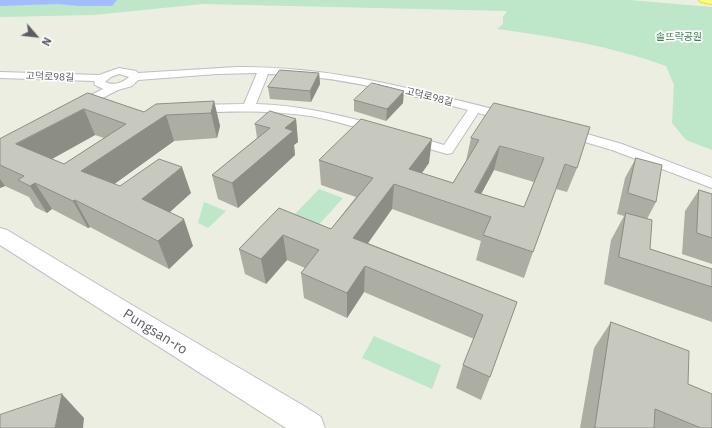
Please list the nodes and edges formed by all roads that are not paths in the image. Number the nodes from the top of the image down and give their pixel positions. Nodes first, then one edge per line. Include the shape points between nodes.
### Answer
1 (705, 0) edge
2 (712, 0) edge
3 (264, 70) junction
4 (0, 75) edge
5 (135, 77) junction
6 (100, 78) junction
7 (115, 87) junction
8 (248, 108) junction
9 (475, 109) junction
10 (190, 110) edge
11 (70, 111) edge
12 (524, 121) edge
13 (554, 129) edge
14 (385, 131) edge
15 (399, 135) edge
16 (712, 183) edge
17 (0, 235) edge
18 (310, 428) edge

1 - 2 highway
3 - 5 street, 고덕로98길
3 - 8 street
3 - 9 street, 고덕로98길 via 359,80
4 - 6 street, 고덕로98길
5 - 6 street via 135,74 124,71
5 - 7 street via 126,84
6 - 7 street via 101,85
7 - 11 street
8 - 10 street
8 - 14 street via 302,111
9 - 12 street, 고덕로98길
9 - 15 street via 448,150
13 - 16 street via 617,147
17 - 18 street, Pungsan-ro

